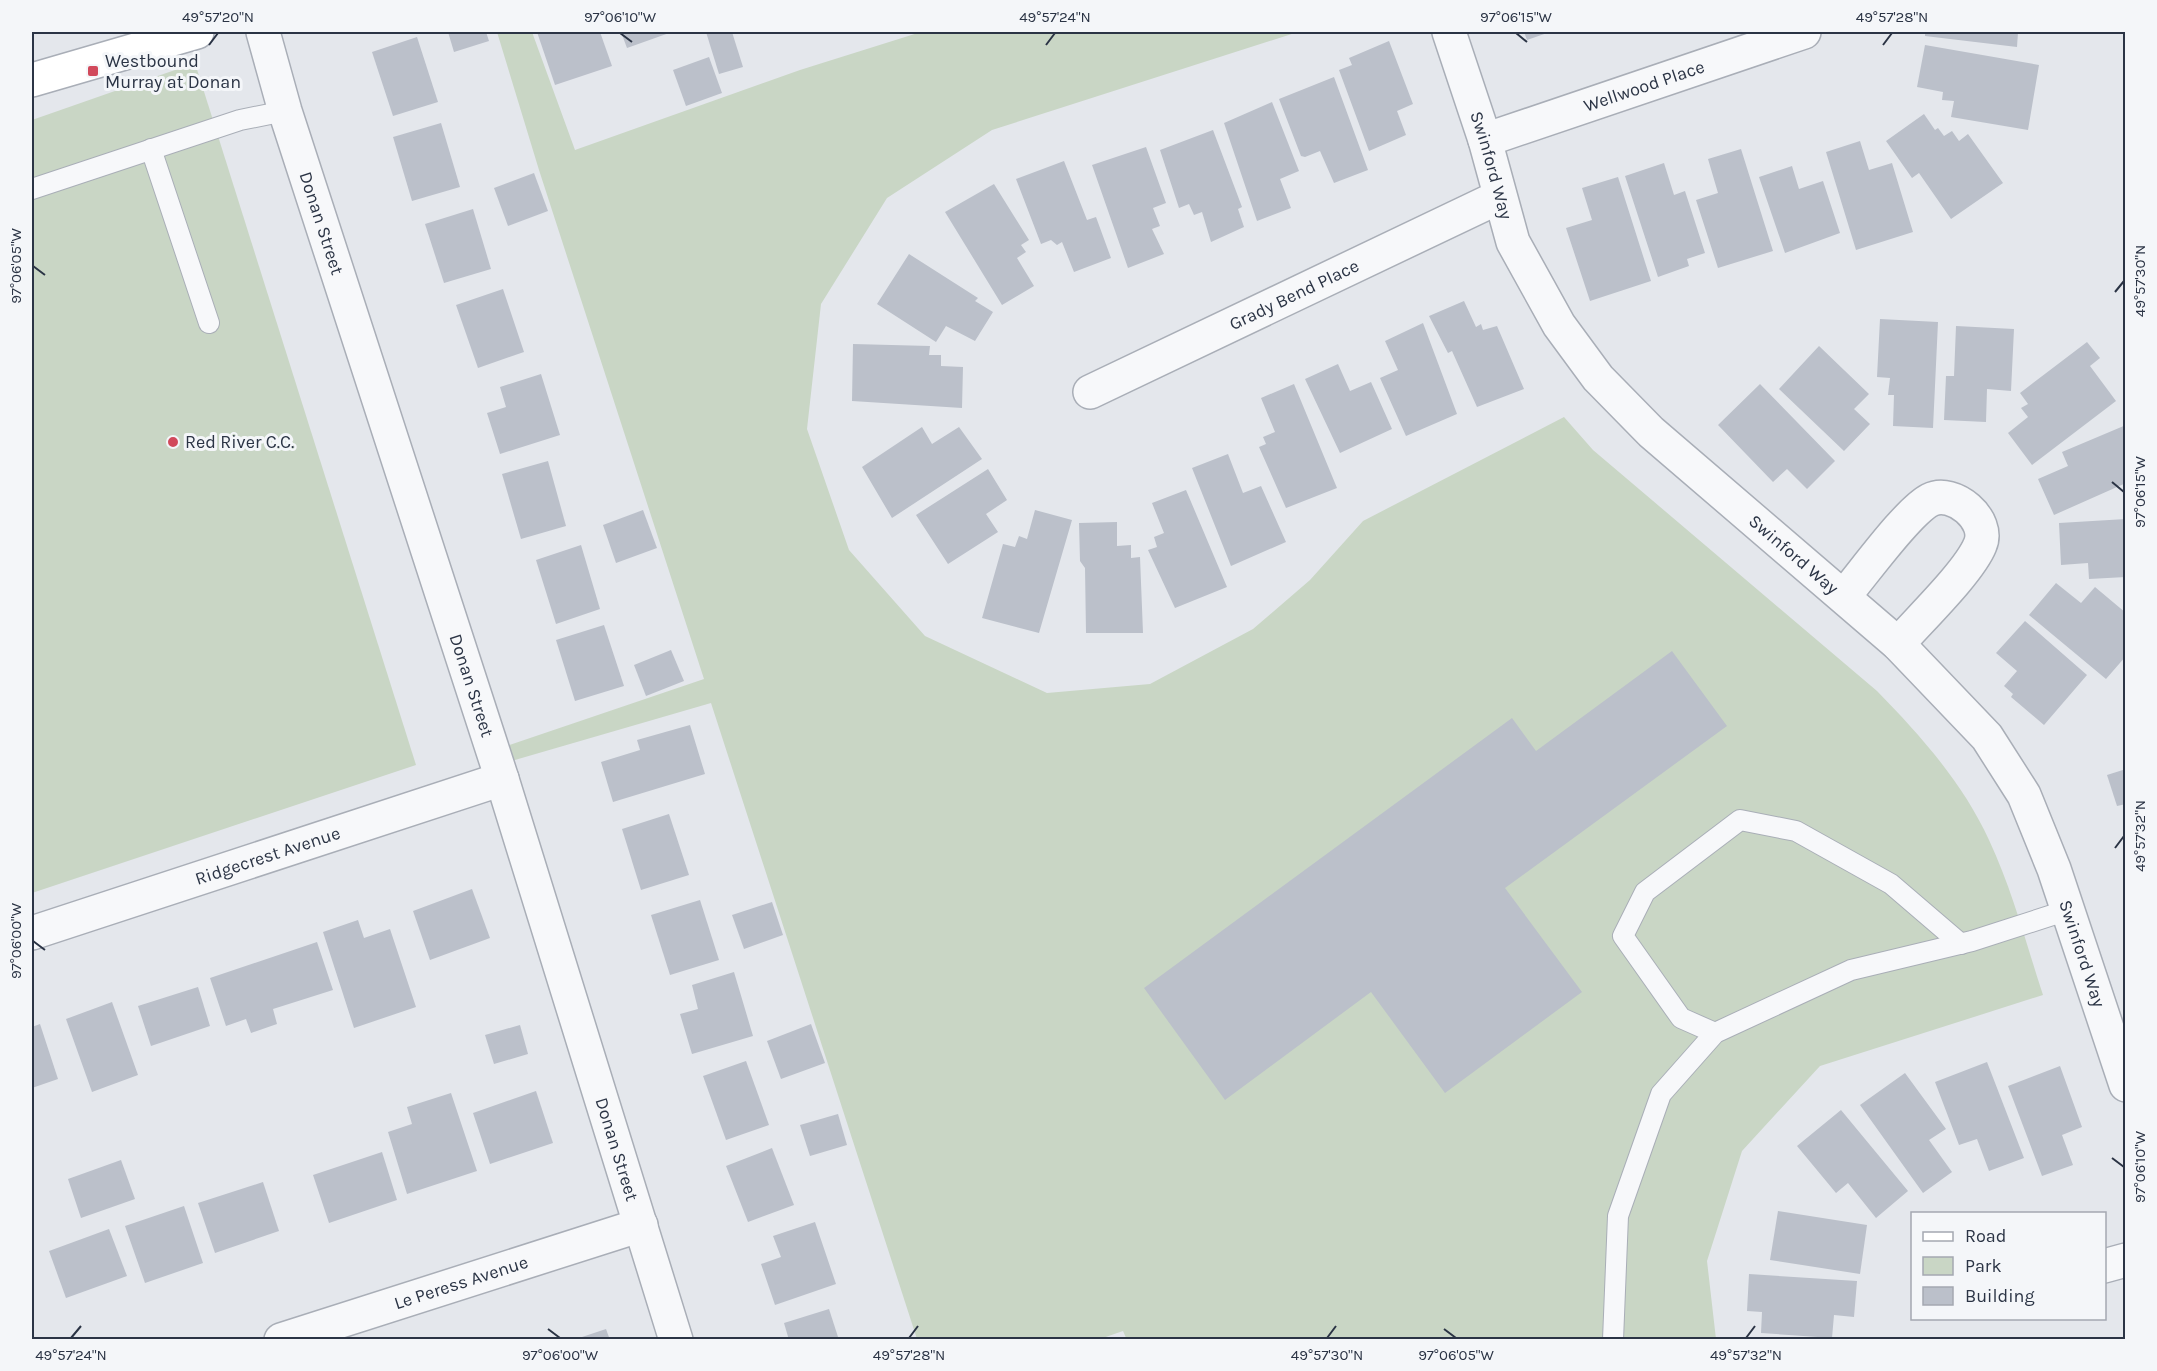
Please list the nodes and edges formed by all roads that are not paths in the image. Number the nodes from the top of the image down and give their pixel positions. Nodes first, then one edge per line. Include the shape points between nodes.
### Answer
1 (197, 32) edge
2 (262, 32) edge
3 (1449, 32) edge
4 (1804, 32) edge
5 (32, 80) edge
6 (285, 111) junction
7 (1485, 140) junction
8 (151, 148) junction
9 (32, 189) edge
10 (1499, 197) junction
11 (209, 323) dead end
12 (1090, 392) dead end
13 (1844, 596) junction
14 (1898, 644) junction
15 (502, 779) junction
16 (2068, 910) junction
17 (32, 933) edge
18 (1961, 944) junction
19 (1715, 1034) junction
20 (2126, 1085) edge
21 (641, 1225) junction
22 (2126, 1260) edge
23 (2106, 1265) edge
24 (280, 1340) edge
25 (676, 1340) edge
26 (1614, 1340) edge

1 - 5 street
2 - 6 street, Donan Street
3 - 7 street, Swinford Way
4 - 7 street, Wellwood Place
6 - 8 lane via 240,120
6 - 15 street, Donan Street
7 - 10 street, Swinford Way
8 - 9 lane
8 - 11 lane
10 - 12 street, Grady Bend Place
10 - 13 street, Swinford Way via 1513,242 1559,326 1598,378 1651,432
13 - 14 street, Swinford Way
13 - 14 street via 1915,511 1931,499 1950,500 1968,508 1981,522 1982,543 1971,561
14 - 16 street, Swinford Way via 1993,747 2024,795
15 - 17 street, Ridgecrest Avenue
15 - 21 street, Donan Street
16 - 18 lane
16 - 20 street, Swinford Way
18 - 19 lane via 1851,970
18 - 19 lane via 1891,884 1796,831 1740,820 1645,892 1623,936 1681,1018
19 - 26 lane via 1661,1094 1618,1216
21 - 24 street, Le Peress Avenue
21 - 25 street, Donan Street
22 - 23 street

